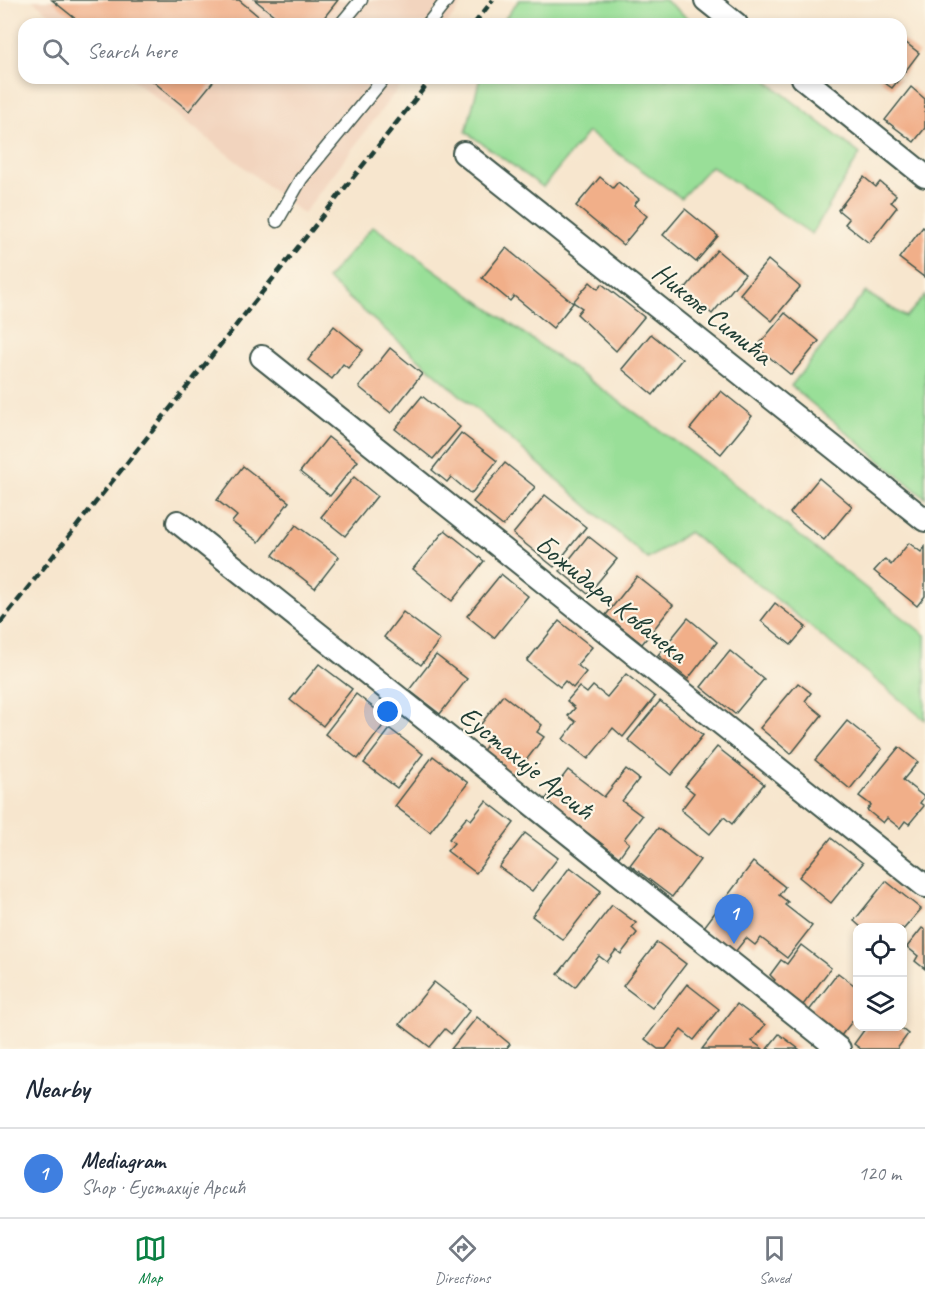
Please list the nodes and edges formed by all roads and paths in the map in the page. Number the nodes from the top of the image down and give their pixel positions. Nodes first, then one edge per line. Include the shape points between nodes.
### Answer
1 (361, 0) edge
2 (447, 0) edge
3 (706, 0) edge
4 (346, 18) edge
5 (433, 18) edge
6 (728, 18) edge
7 (379, 84) edge
8 (810, 84) edge
9 (464, 153) dead end
10 (925, 176) edge
11 (277, 221) dead end
12 (262, 357) dead end
13 (925, 520) edge
14 (178, 522) dead end
15 (925, 886) edge
16 (839, 1049) edge

1 - 4 lane
2 - 5 lane
3 - 6 street
7 - 11 lane via 301,179
8 - 10 street
9 - 13 street, Николе Симића
12 - 15 street, Божидара Ковачека
14 - 16 street, Еустахије Арсић

